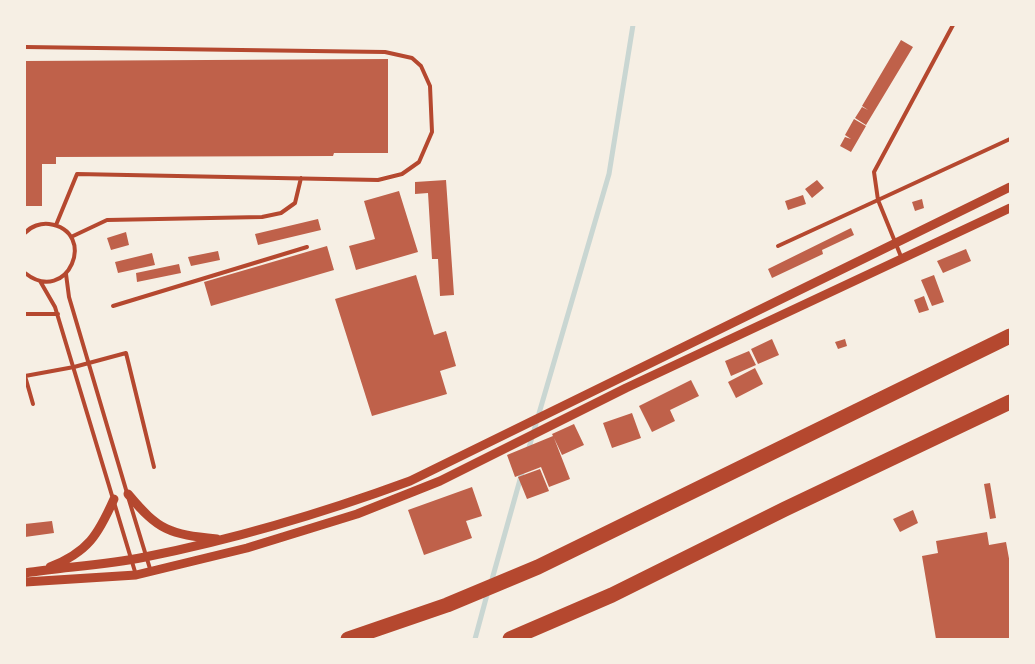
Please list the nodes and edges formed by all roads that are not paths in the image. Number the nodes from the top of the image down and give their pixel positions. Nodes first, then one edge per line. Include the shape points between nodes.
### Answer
1 (953, 25) edge
2 (25, 47) edge
3 (1010, 139) edge
4 (301, 178) junction
5 (1010, 188) edge
6 (878, 200) junction
7 (1010, 208) edge
8 (56, 225) junction
9 (26, 231) edge
10 (71, 238) junction
11 (896, 244) junction
12 (778, 246) dead end
13 (307, 247) dead end
14 (902, 259) junction
15 (25, 273) edge
16 (66, 274) junction
17 (40, 281) junction
18 (113, 306) dead end
19 (25, 314) edge
20 (58, 314) junction
21 (1010, 336) edge
22 (89, 363) junction
23 (74, 367) junction
24 (1010, 402) edge
25 (33, 404) dead end
26 (154, 467) dead end
27 (128, 494) junction
28 (114, 498) junction
29 (226, 540) junction
30 (146, 556) junction
31 (132, 559) junction
32 (38, 571) junction
33 (151, 572) junction
34 (25, 573) edge
35 (136, 575) junction
36 (25, 582) edge
37 (348, 639) edge
38 (510, 639) edge

1 - 6 lane via 874,172
2 - 4 lane via 385,52 412,58 421,66 430,86 432,132 418,162 402,174 378,180
3 - 6 lane
4 - 8 lane via 77,174
4 - 10 lane via 295,203 281,213 262,217 107,220
5 - 11 street
6 - 11 lane
6 - 12 lane
7 - 14 street
8 - 9 lane via 46,223
8 - 10 lane
10 - 16 lane via 75,256
11 - 14 lane
11 - 29 street via 410,481 312,516
13 - 18 lane
14 - 33 street via 626,388 412,493 357,514 265,542
15 - 17 lane
16 - 17 lane via 58,279
16 - 22 lane via 69,297
17 - 20 lane
19 - 20 lane
20 - 23 lane
21 - 37 highway via 538,566 447,605
22 - 23 lane
22 - 26 lane via 126,353
22 - 27 lane
23 - 25 lane via 25,376
23 - 28 lane
24 - 38 highway via 612,595
27 - 29 street via 147,517 171,532
27 - 30 lane
28 - 31 lane
28 - 32 street via 100,530 89,544 70,559
29 - 30 street
30 - 31 street
30 - 33 lane
31 - 32 street
31 - 35 lane
32 - 34 street
33 - 35 street
35 - 36 street

